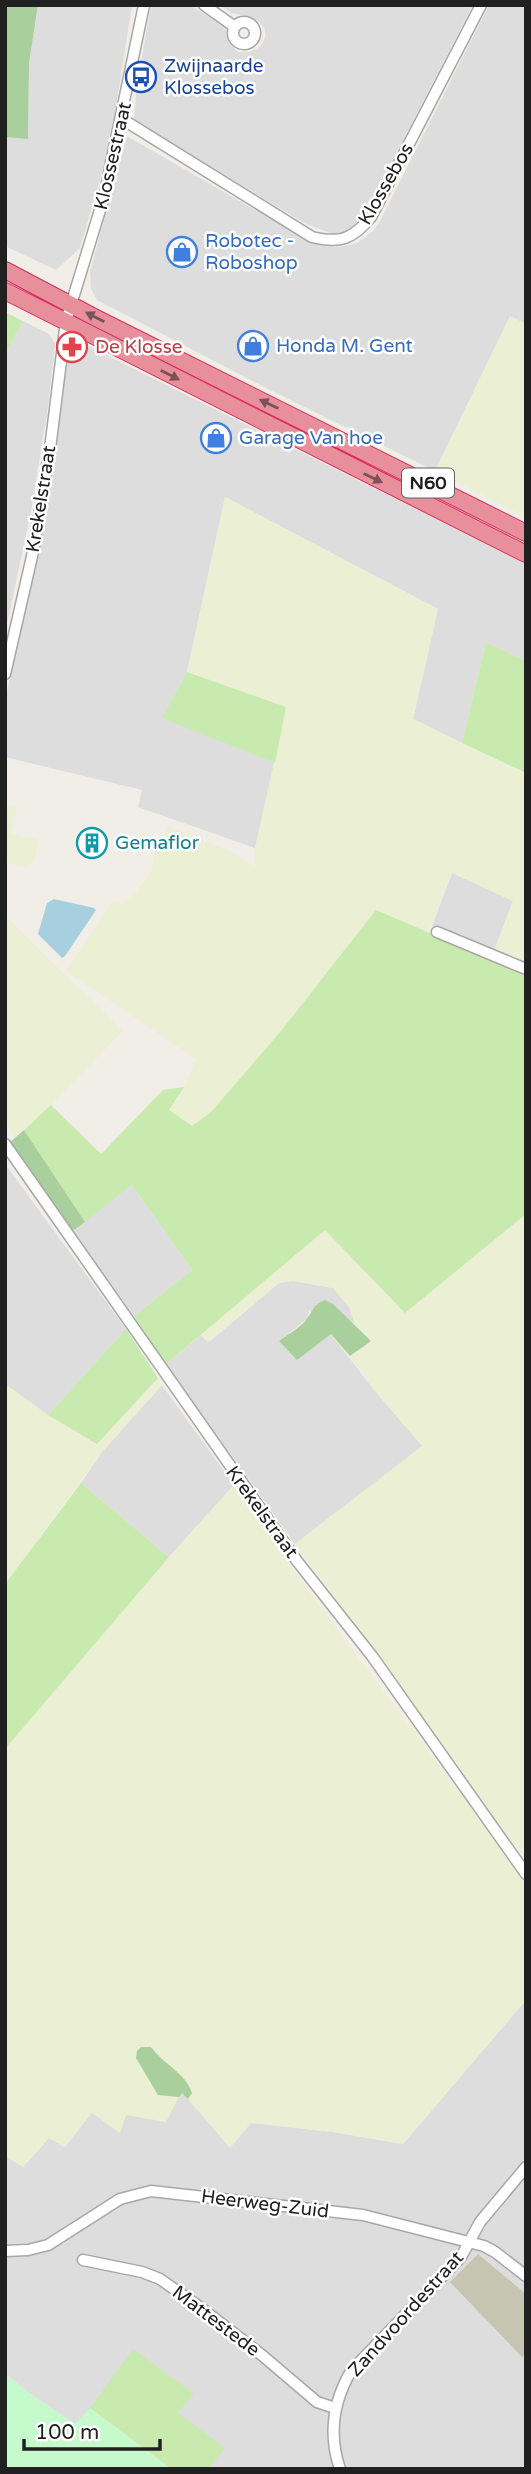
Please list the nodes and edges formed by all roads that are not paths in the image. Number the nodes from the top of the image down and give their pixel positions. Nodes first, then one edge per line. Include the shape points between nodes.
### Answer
1 (144, 5) edge
2 (204, 5) edge
3 (481, 5) edge
4 (235, 27) dead end
5 (122, 119) junction
6 (5, 270) edge
7 (5, 291) edge
8 (72, 305) junction
9 (66, 321) junction
10 (526, 533) edge
11 (526, 554) edge
12 (5, 674) edge
13 (437, 932) dead end
14 (526, 969) edge
15 (5, 1144) edge
16 (526, 1874) edge
17 (526, 2167) edge
18 (471, 2242) junction
19 (5, 2251) edge
20 (83, 2260) dead end
21 (526, 2276) edge
22 (335, 2408) junction
23 (340, 2469) edge

1 - 5 street, Klossestraat
2 - 4 street
3 - 5 street, Klossebos via 371,217 360,231 345,239 312,237
5 - 8 street, Klossestraat
6 - 8 highway, N60
7 - 9 highway, N60
8 - 9 street, Klossestraat
10 -> 8 highway, N60
9 -> 11 highway, N60
9 - 12 street, Krekelstraat via 35,540
13 - 14 street
15 - 16 street, Krekelstraat via 297,1561 372,1656
17 - 18 street, Zandvoordestraat via 480,2222
18 - 19 street, Heerweg-Zuid via 363,2215 151,2191 120,2199 48,2245
18 - 21 street, Heerweg-Zuid via 495,2252
18 - 22 street, Zandvoordestraat via 351,2371
20 - 22 street, Mattestede via 160,2279 317,2402
22 - 23 street, Zandvoordestraat via 334,2446

